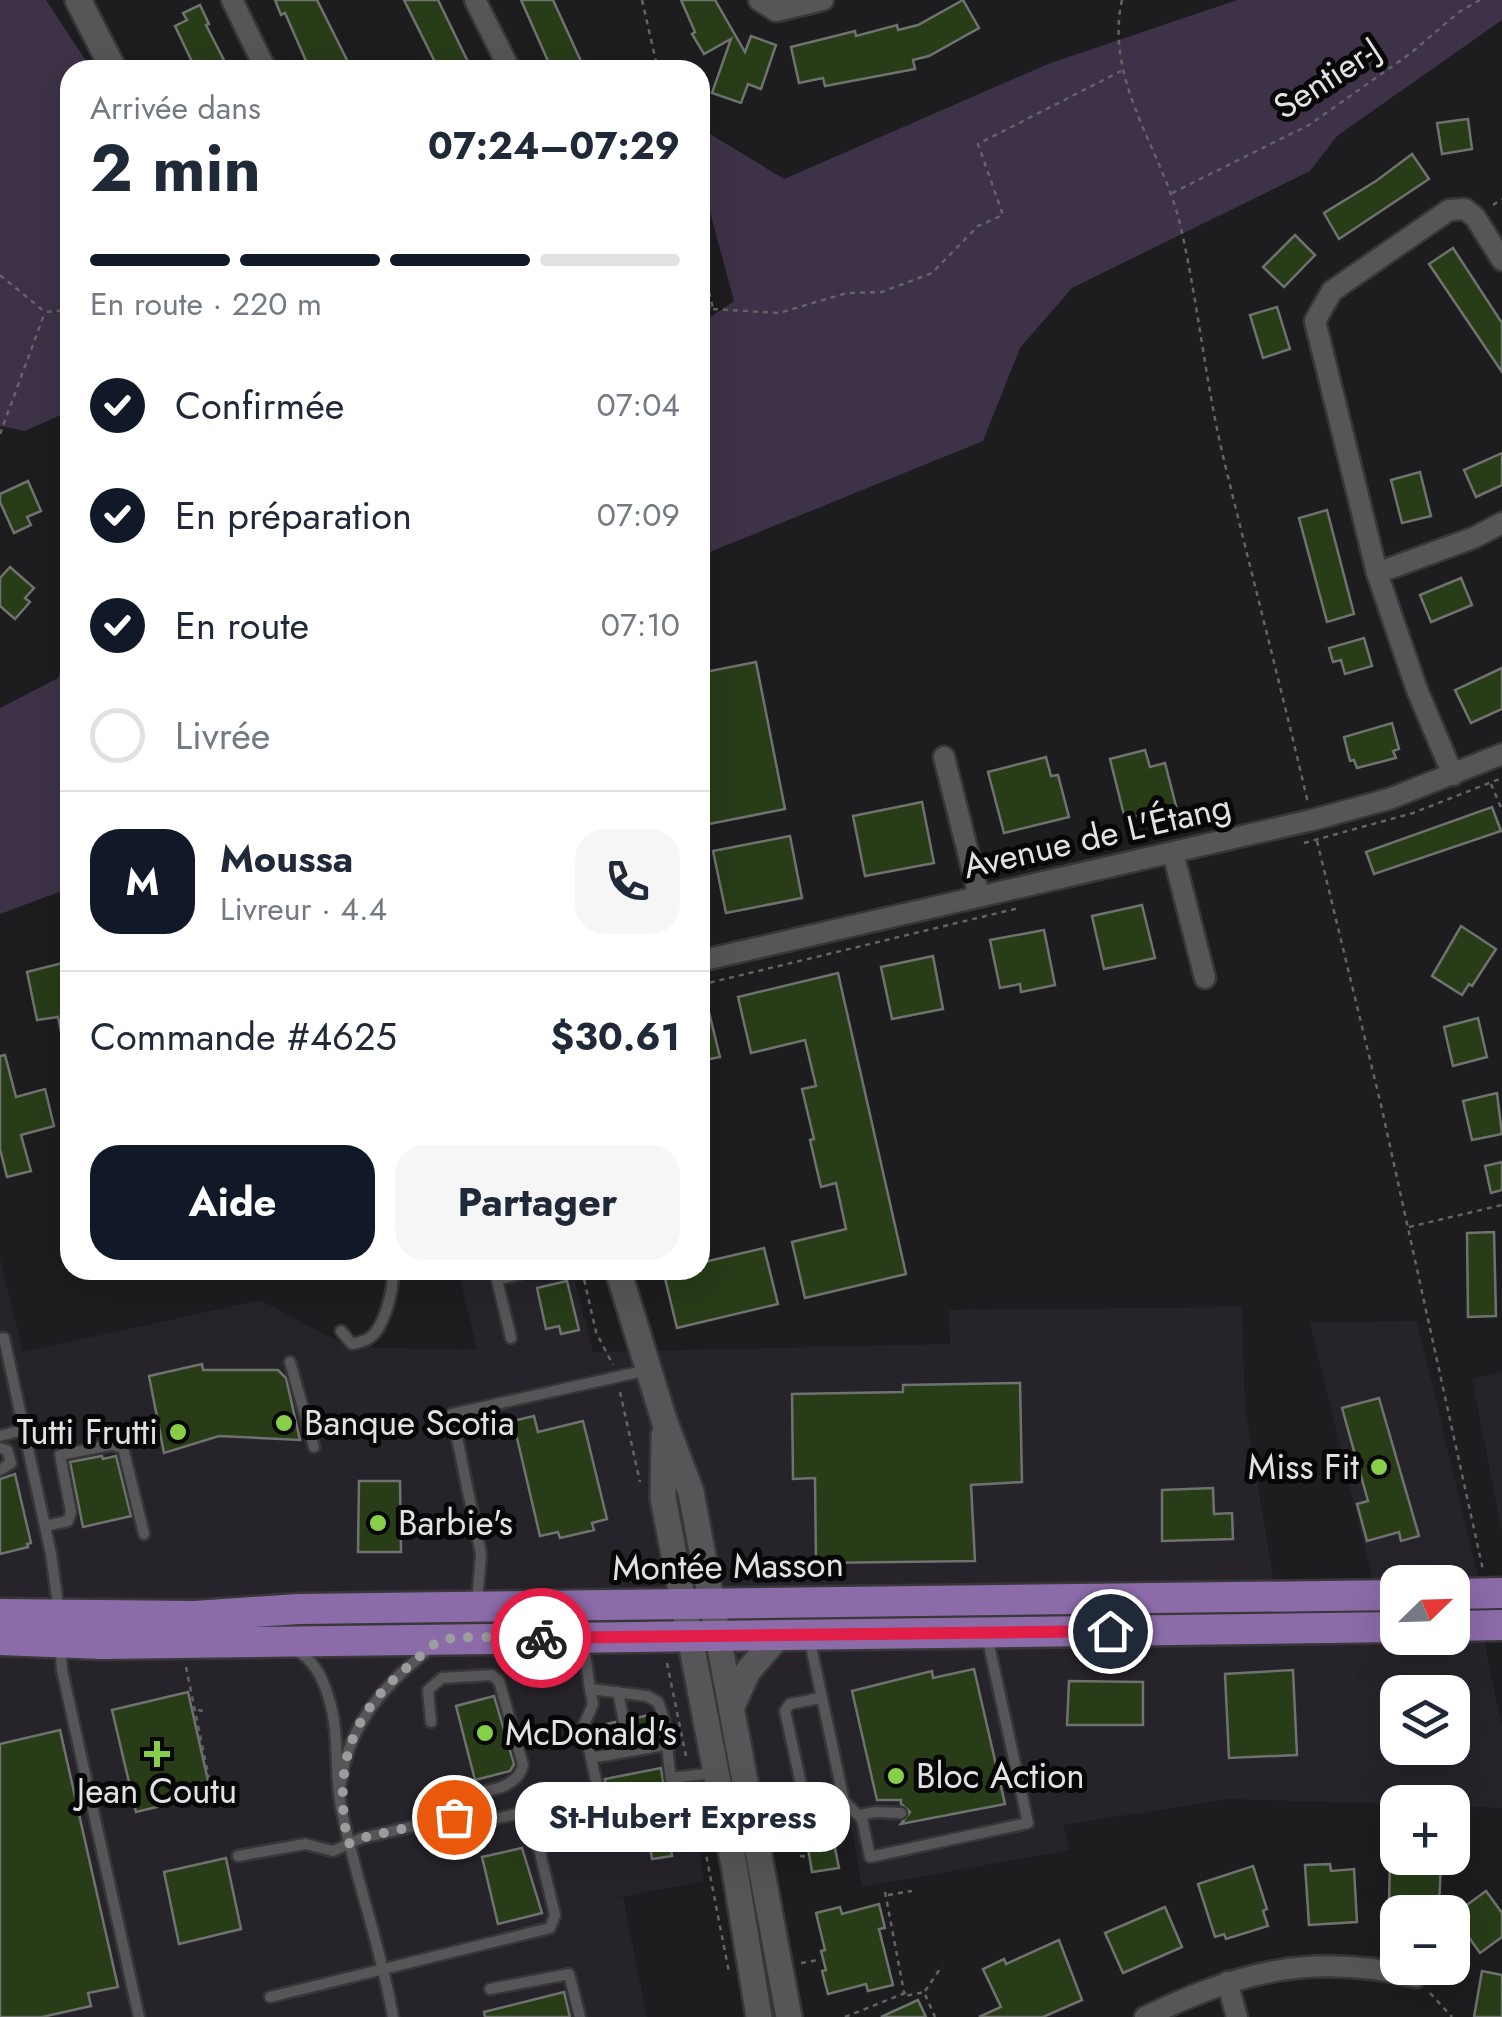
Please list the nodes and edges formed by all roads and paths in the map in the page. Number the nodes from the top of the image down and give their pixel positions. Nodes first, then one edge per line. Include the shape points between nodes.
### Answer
1 (78, 0) edge
2 (232, 0) edge
3 (475, 0) edge
4 (642, 0) edge
5 (759, 0) edge
6 (822, 0) edge
7 (1122, 0) edge
8 (1480, 0) edge
9 (109, 60) edge
10 (261, 60) edge
11 (505, 60) edge
12 (656, 60) edge
13 (1123, 70) junction
14 (1170, 194) junction
15 (1502, 260) edge
16 (0, 275) edge
17 (710, 295) edge
18 (710, 307) edge
19 (713, 308) junction
20 (60, 311) edge
21 (46, 312) junction
22 (0, 434) edge
23 (1502, 524) edge
24 (1377, 572) junction
25 (944, 756) dead end
26 (1492, 758) edge
27 (1453, 775) junction
28 (1502, 778) edge
29 (1490, 783) junction
30 (1308, 806) dead end
31 (1502, 810) edge
32 (1320, 839) junction
33 (1308, 842) dead end
34 (1173, 852) junction
35 (979, 896) junction
36 (966, 921) dead end
37 (710, 959) edge
38 (1205, 978) dead end
39 (710, 982) edge
40 (1502, 1205) edge
41 (1408, 1228) junction
42 (392, 1280) edge
43 (497, 1280) edge
44 (584, 1280) edge
45 (621, 1280) edge
46 (341, 1332) dead end
47 (511, 1338) dead end
48 (0, 1339) edge
49 (290, 1362) dead end
50 (649, 1370) junction
51 (615, 1371) dead end
52 (22, 1430) junction
53 (0, 1436) edge
54 (0, 1448) edge
55 (314, 1448) dead end
56 (0, 1470) edge
57 (44, 1526) junction
58 (144, 1534) dead end
59 (1380, 1586) edge
60 (1470, 1590) edge
61 (1495, 1594) edge
62 (698, 1605) junction
63 (477, 1608) junction
64 (0, 1614) edge
65 (1502, 1625) edge
66 (1470, 1626) edge
67 (1380, 1627) edge
68 (59, 1628) junction
69 (986, 1632) junction
70 (794, 1634) junction
71 (703, 1636) junction
72 (584, 1638) junction
73 (0, 1640) edge
74 (442, 1640) junction
75 (266, 1642) junction
76 (183, 1656) dead end
77 (667, 1666) dead end
78 (590, 1689) junction
79 (618, 1692) junction
80 (820, 1698) junction
81 (732, 1706) junction
82 (197, 1710) junction
83 (208, 1712) dead end
84 (431, 1722) dead end
85 (665, 1744) junction
86 (630, 1751) junction
87 (591, 1758) junction
88 (687, 1760) dead end
89 (715, 1772) junction
90 (671, 1778) junction
91 (693, 1791) dead end
92 (226, 1796) dead end
93 (449, 1798) dead end
94 (844, 1801) junction
95 (340, 1804) junction
96 (806, 1807) junction
97 (901, 1813) dead end
98 (753, 1815) junction
99 (860, 1815) junction
100 (725, 1821) junction
101 (348, 1844) junction
102 (238, 1856) dead end
103 (800, 1856) dead end
104 (809, 1857) dead end
105 (912, 1891) dead end
106 (819, 1960) dead end
107 (790, 1965) dead end
108 (942, 1966) dead end
109 (1380, 1969) edge
110 (385, 1970) junction
111 (729, 1974) dead end
112 (1228, 1982) junction
113 (1423, 1985) edge
114 (490, 1989) dead end
115 (924, 1992) junction
116 (904, 1993) junction
117 (270, 1997) dead end
118 (140, 2017) edge
119 (393, 2017) edge
120 (580, 2017) edge
121 (759, 2017) edge
122 (789, 2017) edge
123 (845, 2017) edge
124 (935, 2017) edge
125 (1144, 2017) edge
126 (1237, 2017) edge
127 (1452, 2017) edge

1 - 9 street
2 - 10 street
3 - 11 street
4 - 12 path
5 - 6 street via 776,11
7 - 13 path via 1117,38
8 - 14 path, Sentier-J via 1309,125
13 - 14 path
13 - 19 path via 978,144 1002,214 978,226 932,273 882,292 847,293 779,313
14 - 30 path via 1222,453
15 - 24 street via 1474,217 1464,209 1449,210 1332,291 1314,321
16 - 21 path
17 - 19 path
18 - 19 path
20 - 21 path
21 - 22 path
23 - 24 street
24 - 27 street
25 - 35 street
26 - 27 street, Avenue de L'Étang
26 - 29 path
27 - 34 street, Avenue de L'Étang via 1358,807
28 - 29 path
29 - 31 path
29 - 32 path
32 - 33 path
32 - 41 path
34 - 35 street, Avenue de L'Étang
34 - 38 street
35 - 37 street, Avenue de L'Étang
36 - 39 path, Avenue de L'Étang
40 - 41 path
41 - 61 path
42 - 46 lane via 376,1332 352,1344
43 - 47 lane
44 - 51 path via 596,1332
45 - 50 street
48 - 52 lane
49 - 55 lane
50 - 62 street via 664,1420 663,1498
50 - 63 lane via 452,1414 481,1554
52 - 53 lane
52 - 57 lane
54 - 56 lane via 12,1463
57 - 58 lane via 68,1522 71,1512 60,1455 110,1444 124,1448
57 - 68 lane
59 - 62 main road, Montée Masson
60 - 61 main road
62 - 63 main road, Montée Masson
62 - 71 street
63 - 68 main road, Montée Masson via 299,1609
64 - 68 main road, Montée Masson
65 - 66 main road
67 - 69 main road, Montée Masson
68 - 73 main road, Montée Masson
68 - 75 main road, Montée Masson via 100,1644
68 - 118 lane via 62,1670
69 - 70 main road, Montée Masson
69 - 99 lane via 1028,1823 870,1857
70 - 71 main road, Montée Masson
70 - 80 lane
70 - 81 street via 748,1671
71 - 72 main road, Montée Masson
71 - 81 street
71 - 89 street
72 - 74 main road, Montée Masson
72 - 78 lane
74 - 75 main road, Montée Masson
74 - 95 lane via 373,1703 348,1754
75 - 95 lane via 304,1654 326,1691
76 - 82 path
77 - 88 path
78 - 79 lane
78 - 87 lane via 594,1704 584,1726
79 - 85 lane via 658,1702 669,1735
79 - 86 lane
80 - 94 lane
80 - 96 lane via 785,1711
81 - 98 street
82 - 83 path
82 - 92 path via 213,1798
84 - 93 lane via 428,1690 442,1678 492,1676 523,1765 512,1784
85 - 86 lane
85 - 90 lane
86 - 87 lane
87 - 90 lane via 606,1825 678,1812
89 - 90 lane
89 - 100 street
91 - 111 path
94 - 96 lane
94 - 99 lane
95 - 101 lane
96 - 98 lane
97 - 99 lane
98 - 100 lane
98 - 122 street
100 - 121 street
101 - 102 lane via 334,1852 305,1844
101 - 110 lane
101 - 110 lane via 531,1815 555,1915 550,1928
103 - 104 path
105 - 116 path via 886,1894
106 - 107 path
108 - 115 path
109 - 112 street via 1298,1968
110 - 117 lane
110 - 119 lane
112 - 125 street
112 - 126 street
113 - 127 path
114 - 120 lane via 569,1974
115 - 116 path
115 - 124 path
116 - 123 path

